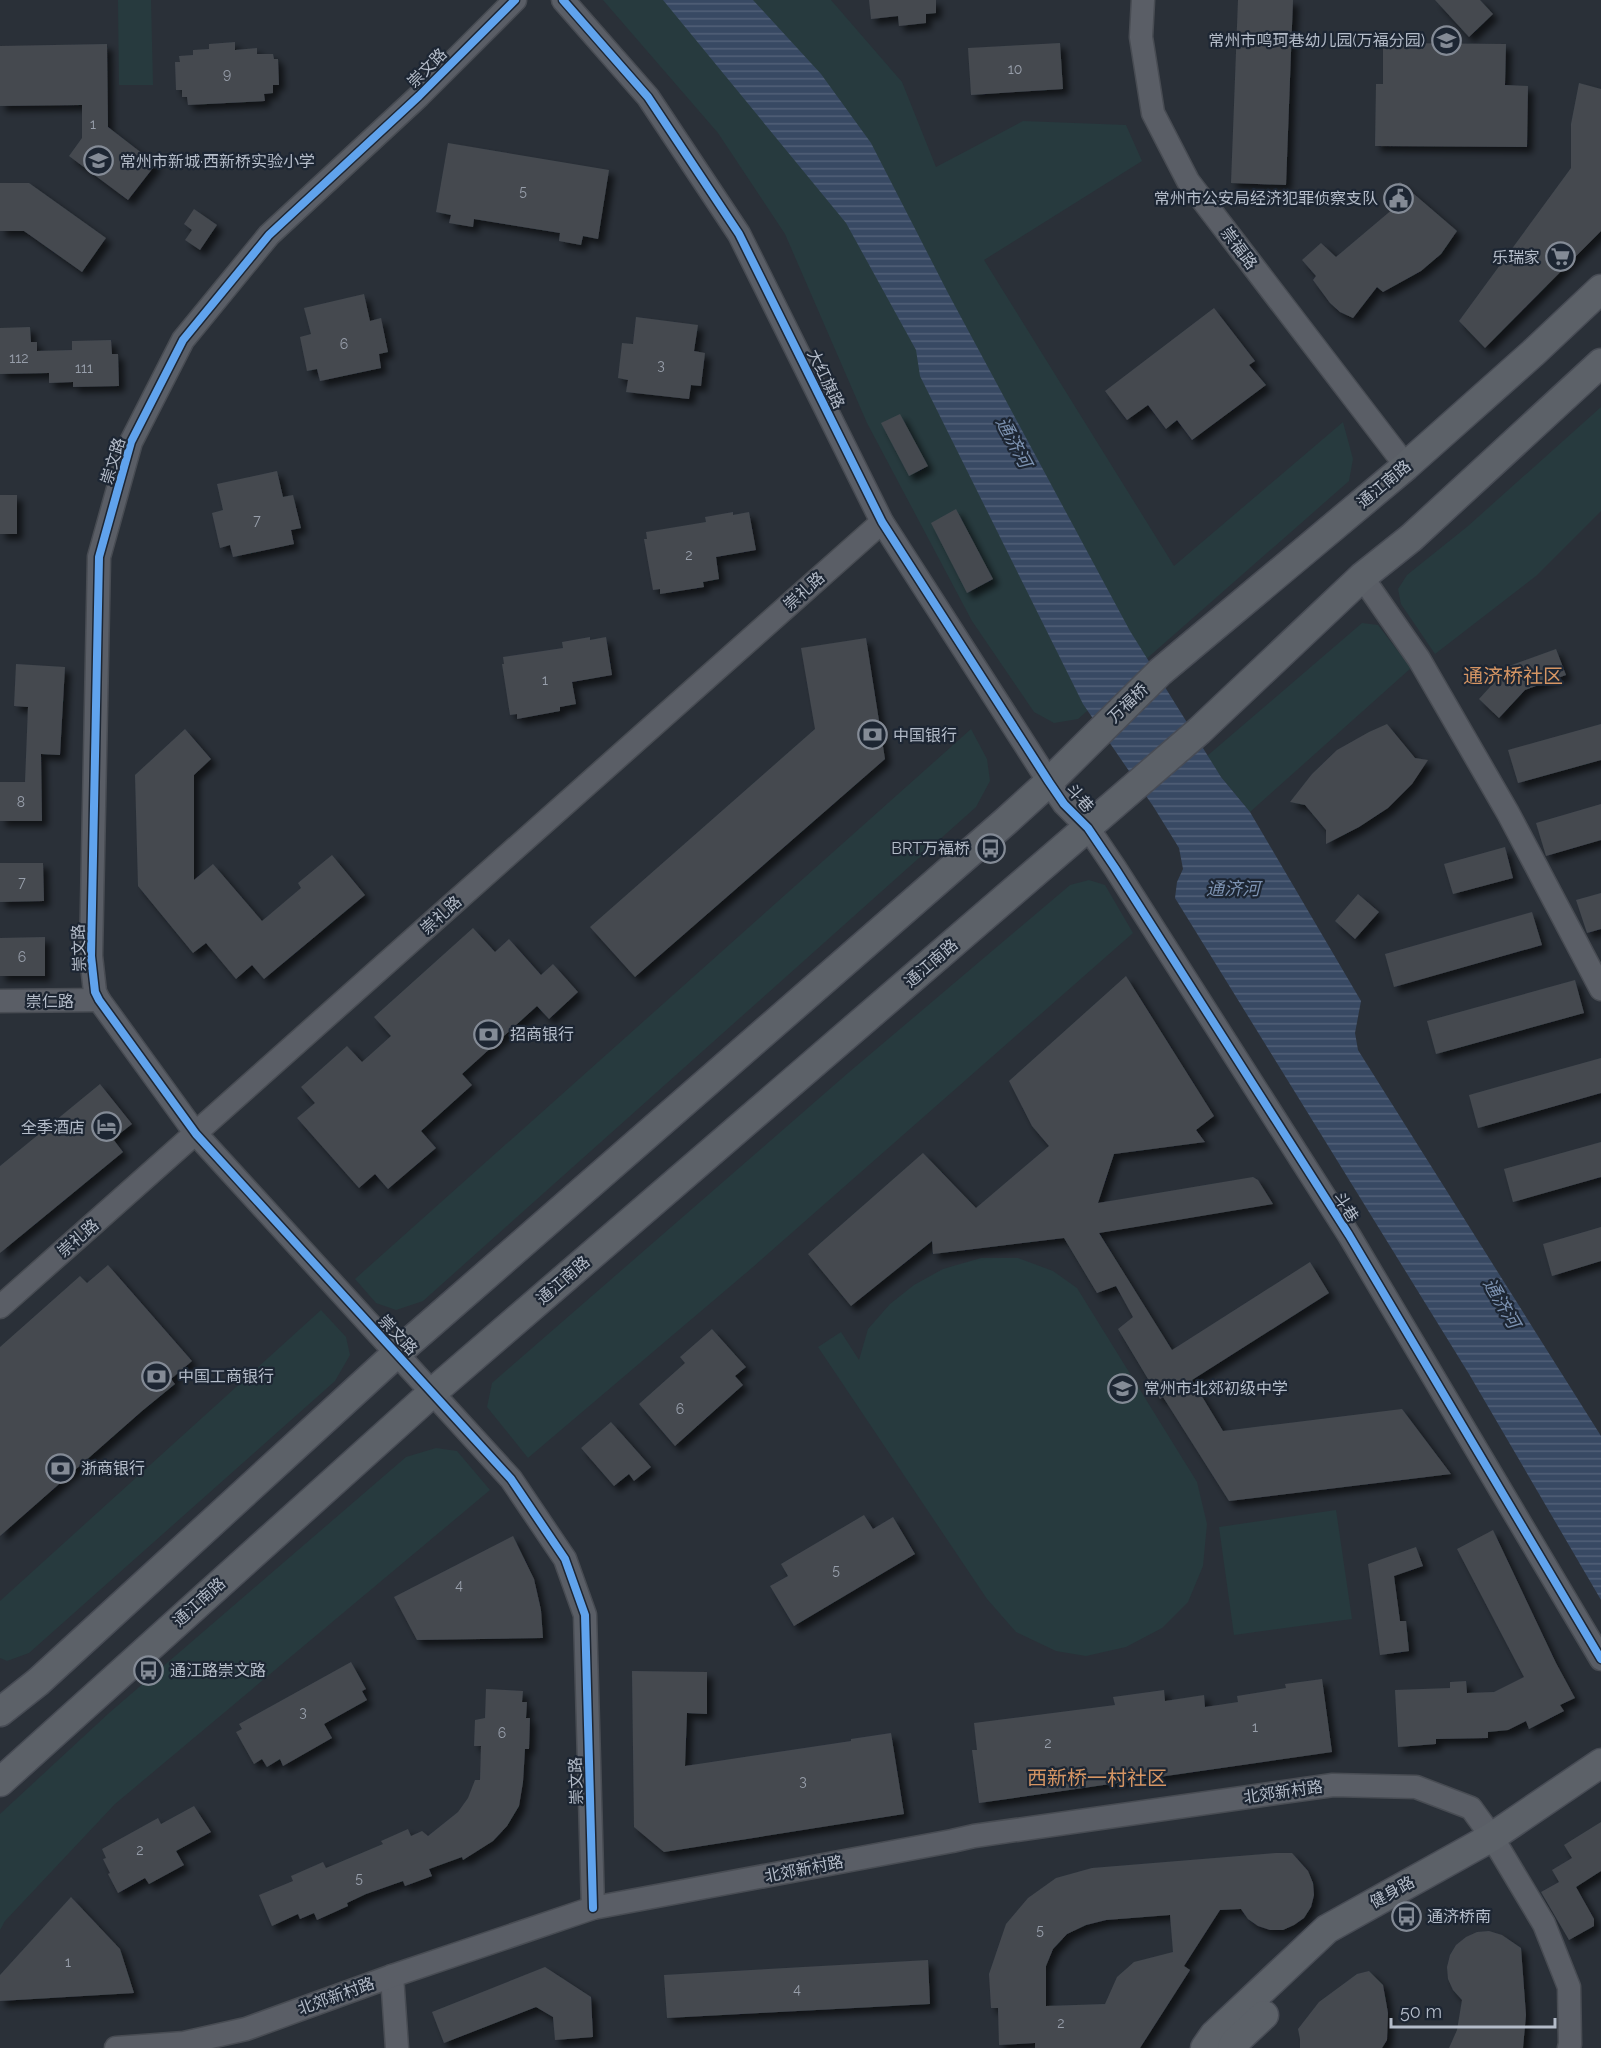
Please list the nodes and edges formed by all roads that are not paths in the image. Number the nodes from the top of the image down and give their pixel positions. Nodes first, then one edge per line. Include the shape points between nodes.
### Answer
1 (515, 0) edge
2 (562, 0) edge
3 (1143, 0) edge
4 (1601, 289) edge
5 (1601, 363) edge
6 (1406, 466) junction
7 (882, 522) junction
8 (1362, 577) junction
9 (1160, 672) joint
10 (1049, 782) junction
11 (1088, 828) junction
12 (1601, 989) edge
13 (99, 1000) junction
14 (0, 1001) edge
15 (196, 1134) junction
16 (0, 1306) edge
17 (397, 1353) junction
18 (433, 1392) junction
19 (1601, 1659) edge
20 (2, 1708) edge
21 (1601, 1763) edge
22 (0, 1782) edge
23 (1601, 1785) edge
24 (1497, 1844) junction
25 (593, 1908) junction
26 (392, 1976) junction
27 (116, 2048) edge
28 (398, 2048) edge
29 (1205, 2048) edge
30 (1232, 2048) edge
31 (1569, 2048) edge

1 - 13 street, 崇文路 via 269,236 183,340 131,442 99,557 91,956
2 - 7 street, 大红旗路 via 648,97 739,234
3 - 6 street, 崇福路 via 1141,38 1153,113 1188,181
4 - 6 main road, 通江南路
5 - 8 main road via 1411,538
6 - 9 main road, 通江南路
7 - 10 street, 大红旗路
7 - 15 street, 崇礼路
8 - 11 main road, 通江南路 via 1199,731
8 - 12 street via 1419,659 1508,813
9 - 10 main road, 万福桥
10 - 11 street, 斗巷
10 - 17 main road
11 - 18 main road, 通江南路
11 - 19 street, 斗巷 via 1349,1236
13 - 14 street, 崇仁路
13 - 15 street, 崇文路
15 - 16 street, 崇礼路
15 - 17 street, 崇文路
17 - 18 street, 崇文路
17 - 20 main road via 38,1682
18 - 22 main road, 通江南路
18 - 25 street, 崇文路 via 511,1479 565,1559 585,1615
21 - 24 main road, 健身路
23 - 24 main road, 健身路
24 - 25 street, 北郊新村路 via 1471,1808 1416,1787 1333,1785 974,1836
24 - 29 main road, 健身路 via 1327,1929 1214,2035
24 - 30 main road, 健身路 via 1348,1936
24 - 31 street, 北郊新村路 via 1544,1924 1569,1987
25 - 26 street, 北郊新村路
26 - 27 street, 北郊新村路 via 246,2029 184,2043
26 - 28 street

